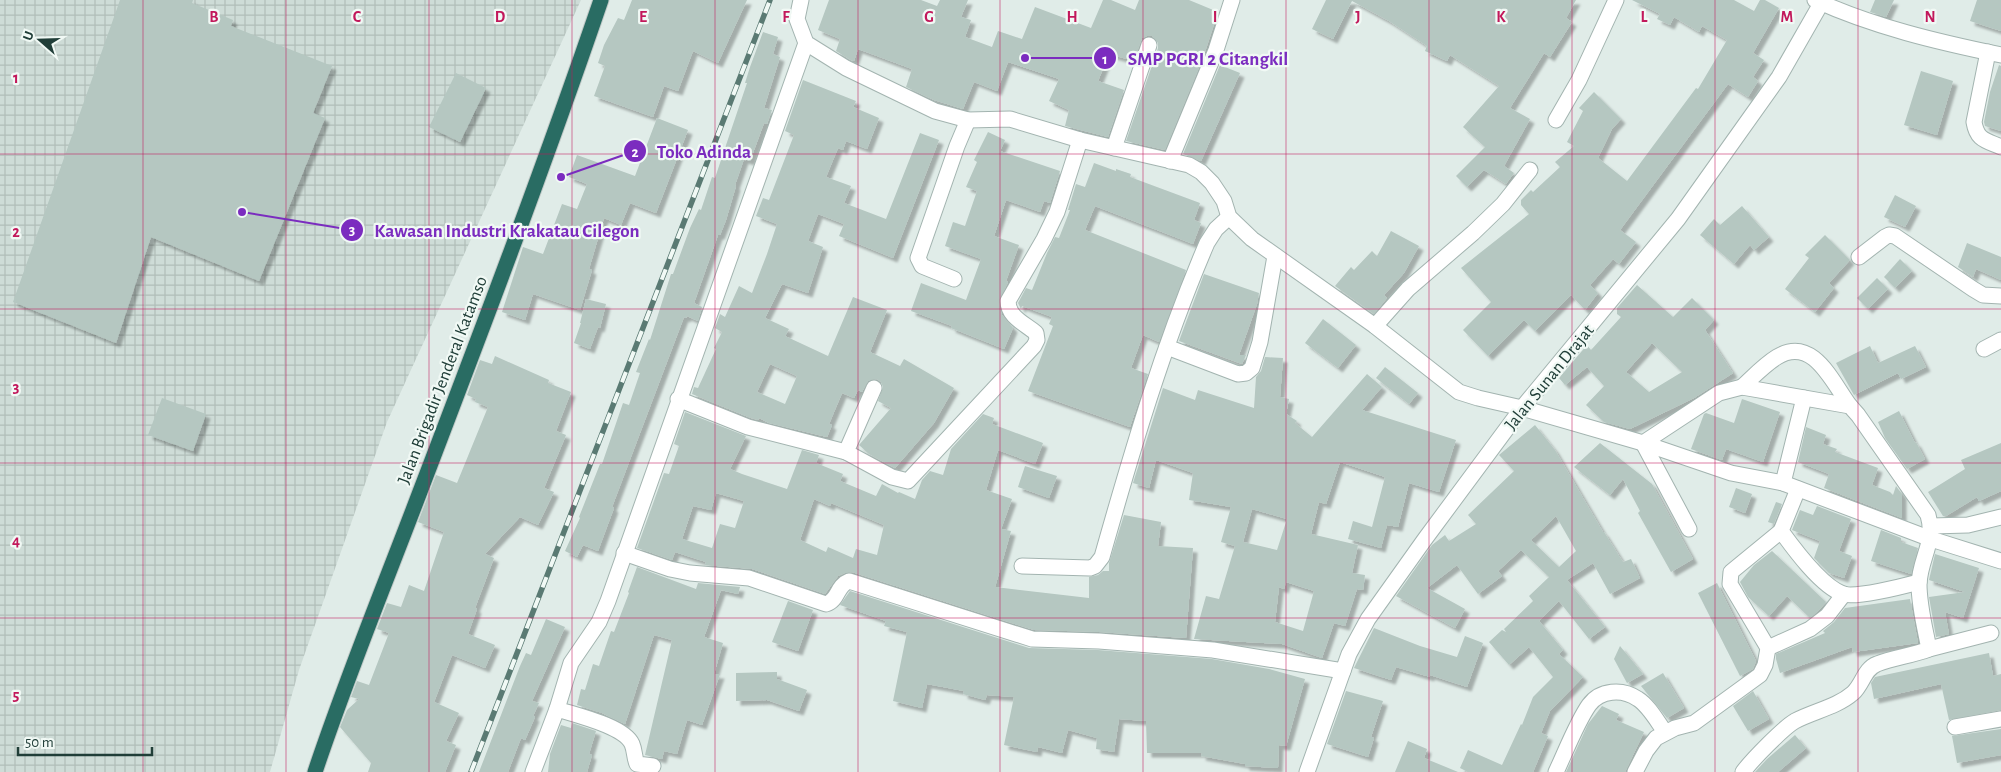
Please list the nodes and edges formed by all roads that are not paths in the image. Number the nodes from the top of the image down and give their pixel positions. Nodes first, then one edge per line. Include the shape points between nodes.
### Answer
1 (601, 0) edge
2 (801, 0) edge
3 (1232, 0) edge
4 (1616, 0) edge
5 (1820, 1) edge
6 (806, 43) junction
7 (1149, 45) dead end
8 (1994, 54) edge
9 (968, 120) junction
10 (1556, 120) dead end
11 (1080, 140) junction
12 (2001, 147) edge
13 (1114, 148) junction
14 (1170, 160) junction
15 (1530, 170) dead end
16 (1229, 217) junction
17 (1275, 256) junction
18 (1859, 257) dead end
19 (954, 279) dead end
20 (2001, 296) edge
21 (1375, 326) junction
22 (2001, 340) edge
23 (1167, 347) junction
24 (1984, 349) dead end
25 (1742, 387) junction
26 (874, 388) dead end
27 (1804, 398) junction
28 (678, 400) junction
29 (1850, 406) junction
30 (1522, 408) junction
31 (1643, 443) junction
32 (846, 452) junction
33 (1782, 483) junction
34 (1798, 489) junction
35 (2001, 517) edge
36 (1689, 529) dead end
37 (1781, 531) junction
38 (1931, 533) junction
39 (624, 553) junction
40 (2001, 561) edge
41 (1022, 566) dead end
42 (1919, 582) junction
43 (1844, 594) junction
44 (1991, 633) dead end
45 (1768, 648) junction
46 (1929, 650) junction
47 (1343, 671) junction
48 (557, 709) junction
49 (2001, 719) edge
50 (1955, 727) dead end
51 (1665, 732) junction
52 (653, 766) dead end
53 (314, 772) edge
54 (533, 772) edge
55 (1307, 772) edge
56 (1556, 772) edge
57 (1635, 772) edge
58 (1743, 772) edge

1 - 53 highway, Jalan Brigadir Jenderal Katamso via 496,292 342,691
2 - 6 street via 797,19
3 - 14 street via 1216,50
4 - 10 street via 1579,80
5 - 8 street via 1883,27
5 - 30 street, Jalan Sunan Drajat via 1779,76 1730,148 1678,219
6 - 9 street via 846,68 906,97
6 - 28 street
7 - 13 street
8 - 12 street via 1974,122 1981,139
9 - 11 street via 1010,118
9 - 19 street via 918,258 922,266
11 - 13 street
11 - 32 street via 1057,212 1008,300 1012,314 1036,333 1034,346 908,481 892,477
13 - 14 street
14 - 16 street via 1201,172 1224,201
15 - 21 street via 1503,204 1408,289
16 - 17 street
16 - 23 street via 1207,243
17 - 21 street
17 - 23 street via 1260,342 1252,368 1238,374
18 - 20 street via 1885,237 1896,236 1972,289 1983,295
21 - 30 street via 1459,392
22 - 24 street
23 - 41 street via 1138,430 1102,557 1090,568
25 - 27 street
25 - 29 street via 1776,357 1792,350 1809,353 1818,361
25 - 31 street via 1712,396
26 - 32 street
27 - 29 street
27 - 33 street
28 - 32 street via 748,427
28 - 39 street
29 - 38 street via 1928,516
30 - 31 street
30 - 47 street, Jalan Sunan Drajat via 1368,619
31 - 33 street via 1731,473
31 - 36 street
33 - 34 street
34 - 37 street
34 - 38 street
35 - 38 street
37 - 43 street via 1821,578
37 - 45 street via 1729,576 1730,584
38 - 40 street
38 - 42 street
39 - 47 street via 690,573 749,578 826,604 833,601 841,585 848,581 1032,638 1213,650
39 - 48 street via 599,622 571,663
42 - 43 street
42 - 46 street
43 - 45 street via 1827,616 1810,629
44 - 46 street
45 - 51 street via 1760,675 1694,723
46 - 58 street via 1871,667 1854,693 1794,722
47 - 55 street, Jalan Sunan Drajat
48 - 52 street via 615,729 632,744 637,764
48 - 54 street
49 - 50 street
51 - 56 street via 1638,698 1620,692 1600,695 1589,705
51 - 57 street via 1646,751

